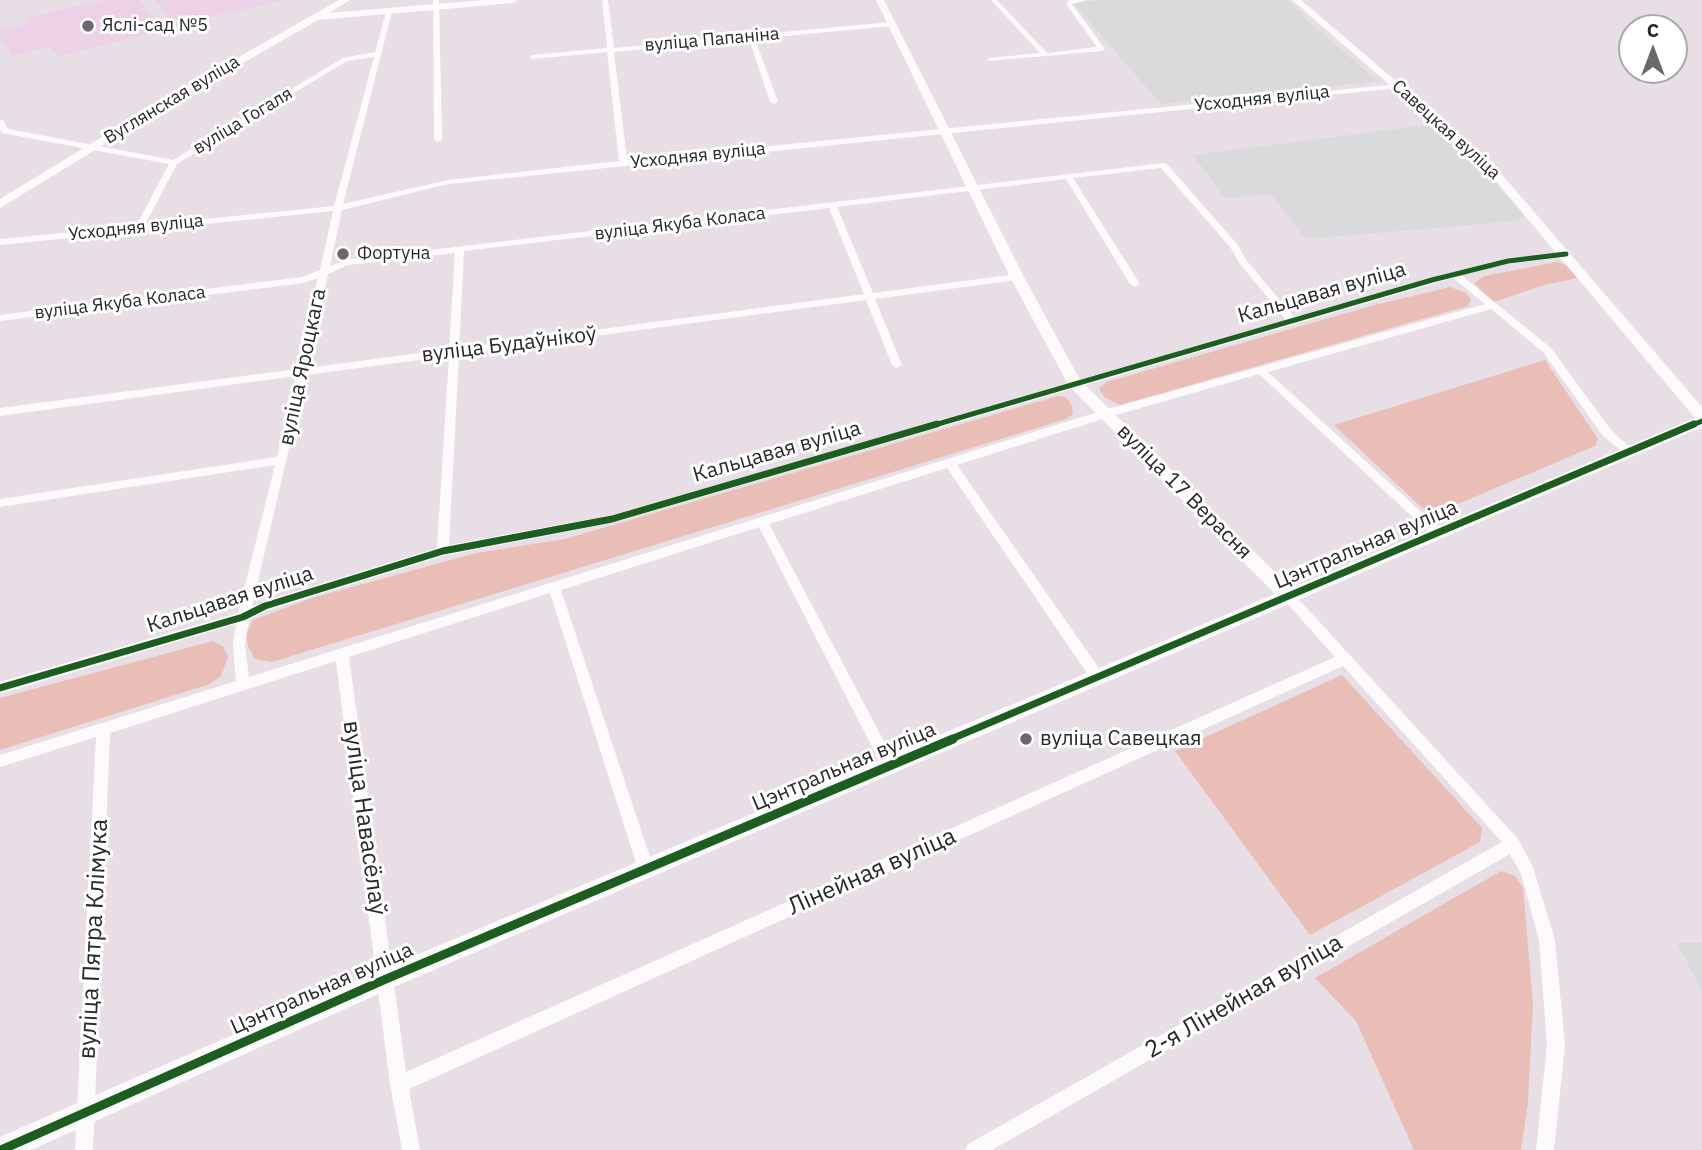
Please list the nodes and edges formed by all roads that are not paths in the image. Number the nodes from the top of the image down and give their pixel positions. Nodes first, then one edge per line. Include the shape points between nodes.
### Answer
1 (346, 0) edge
2 (514, 0) edge
3 (605, 0) edge
4 (880, 0) edge
5 (994, 0) edge
6 (1084, 0) edge
7 (1296, 0) edge
8 (436, 4) edge
9 (389, 12) junction
10 (314, 16) junction
11 (891, 24) junction
12 (751, 36) junction
13 (609, 48) junction
14 (378, 54) junction
15 (1045, 55) junction
16 (533, 57) dead end
17 (990, 60) dead end
18 (1398, 86) junction
19 (774, 102) dead end
20 (0, 122) edge
21 (946, 131) junction
22 (438, 140) dead end
23 (91, 149) junction
24 (174, 163) junction
25 (623, 164) junction
26 (1068, 176) junction
27 (974, 188) junction
28 (0, 204) edge
29 (833, 206) junction
30 (338, 208) junction
31 (140, 227) junction
32 (0, 242) edge
33 (460, 249) junction
34 (1566, 254) junction
35 (324, 272) junction
36 (1454, 274) junction
37 (1017, 277) junction
38 (1135, 284) dead end
39 (870, 297) junction
40 (1490, 306) junction
41 (0, 318) edge
42 (1291, 320) junction
43 (452, 353) junction
44 (897, 365) dead end
45 (1260, 370) junction
46 (303, 371) junction
47 (1074, 383) junction
48 (0, 412) edge
49 (1105, 414) junction
50 (1702, 419) edge
51 (1628, 450) junction
52 (282, 460) junction
53 (949, 462) junction
54 (0, 503) edge
55 (762, 521) junction
56 (1437, 533) junction
57 (443, 551) junction
58 (554, 586) junction
59 (1289, 597) junction
60 (243, 617) junction
61 (342, 653) junction
62 (1345, 659) junction
63 (1098, 678) junction
64 (243, 682) junction
65 (0, 688) edge
66 (103, 728) junction
67 (0, 761) edge
68 (890, 767) junction
69 (1513, 845) junction
70 (646, 869) junction
71 (386, 979) junction
72 (399, 1084) junction
73 (86, 1112) junction
74 (1, 1150) edge
75 (84, 1150) edge
76 (411, 1150) edge
77 (974, 1150) edge
78 (1545, 1150) edge

1 - 10 street, Вуглянская вуліца
2 - 8 street
3 - 13 street
4 - 11 street, вуліца 17 Верасня
5 - 15 street
6 - 15 street via 1069,4 1102,49
7 - 18 street, Савецкая вуліца
8 - 9 street
8 - 22 street
9 - 10 street
9 - 14 street, вуліца Яроцкага
10 - 23 street, Вуглянская вуліца
11 - 12 street, вуліца Папаніна
11 - 21 street, вуліца 17 Верасня
12 - 13 street, вуліца Папаніна
12 - 19 street
13 - 16 street, вуліца Папаніна
13 - 25 street
14 - 24 street, вуліца Гогаля via 345,59
14 - 30 street, вуліца Яроцкага
15 - 17 street
18 - 21 street, Усходняя вуліца
18 - 34 street, Савецкая вуліца via 1488,166
20 - 23 street via 5,131
21 - 25 street, Усходняя вуліца
21 - 27 street, вуліца 17 Верасня
23 - 24 street
23 - 28 street, Вуглянская вуліца
24 - 31 street, вуліца Гогаля
25 - 30 street, Усходняя вуліца via 448,182
26 - 27 street, вуліца Якуба Коласа
26 - 38 street
26 - 42 street, вуліца Якуба Коласа via 1163,165
27 - 29 street, вуліца Якуба Коласа
27 - 37 street, вуліца 17 Верасня
29 - 33 street, вуліца Якуба Коласа
29 - 39 street
30 - 31 street, Усходняя вуліца
30 - 35 street, вуліца Яроцкага
31 - 32 street, Усходняя вуліца
33 - 35 street, вуліца Якуба Коласа via 346,263
33 - 43 street
34 - 36 street, Кальцавая вуліца
34 - 50 street, Савецкая вуліца
35 - 41 street, вуліца Якуба Коласа via 304,280
35 - 46 street, вуліца Яроцкага
36 - 40 street
36 - 42 street, Кальцавая вуліца
37 - 39 street, вуліца Будаўнікоў
37 - 47 street, вуліца 17 Верасня
39 - 43 street, вуліца Будаўнікоў
39 - 44 street
40 - 45 street
40 - 51 street via 1547,350 1607,433
42 - 47 street, Кальцавая вуліца
43 - 46 street, вуліца Будаўнікоў
43 - 57 street
45 - 49 street
45 - 56 street
46 - 48 street, вуліца Будаўнікоў
46 - 52 street, вуліца Яроцкага
47 - 49 street, вуліца 17 Верасня
47 - 57 street, Кальцавая вуліца via 612,519
49 - 53 street
49 - 59 street, вуліца 17 Верасня
50 - 51 street, Цэнтральная вуліца
51 - 56 street, Цэнтральная вуліца
52 - 54 street
52 - 60 street, вуліца Яроцкага
53 - 55 street
53 - 63 street
55 - 58 street
55 - 68 street
56 - 59 street, Цэнтральная вуліца
57 - 60 street, Кальцавая вуліца via 265,606
58 - 61 street
58 - 70 street
59 - 62 street, вуліца 17 Верасня
59 - 63 street, Цэнтральная вуліца
60 - 64 street, вуліца Яроцкага via 239,645
60 - 65 street, Кальцавая вуліца
61 - 64 street
61 - 71 street, вуліца Навасёлаў
62 - 69 street, вуліца 17 Верасня
62 - 72 street, Лінейная вуліца
63 - 68 street, Цэнтральная вуліца
64 - 66 street
66 - 67 street
66 - 73 street, вуліца Пятра Клімука
68 - 70 street, Цэнтральная вуліца
69 - 77 street, 2-я Лінейная вуліца
69 - 78 street, вуліца 17 Верасня via 1528,872 1547,940 1556,1045
70 - 71 street, Цэнтральная вуліца
71 - 72 street, вуліца Навасёлаў
71 - 73 street, Цэнтральная вуліца
72 - 76 street, вуліца Навасёлаў
73 - 74 street, Цэнтральная вуліца
73 - 75 street, вуліца Пятра Клімука

